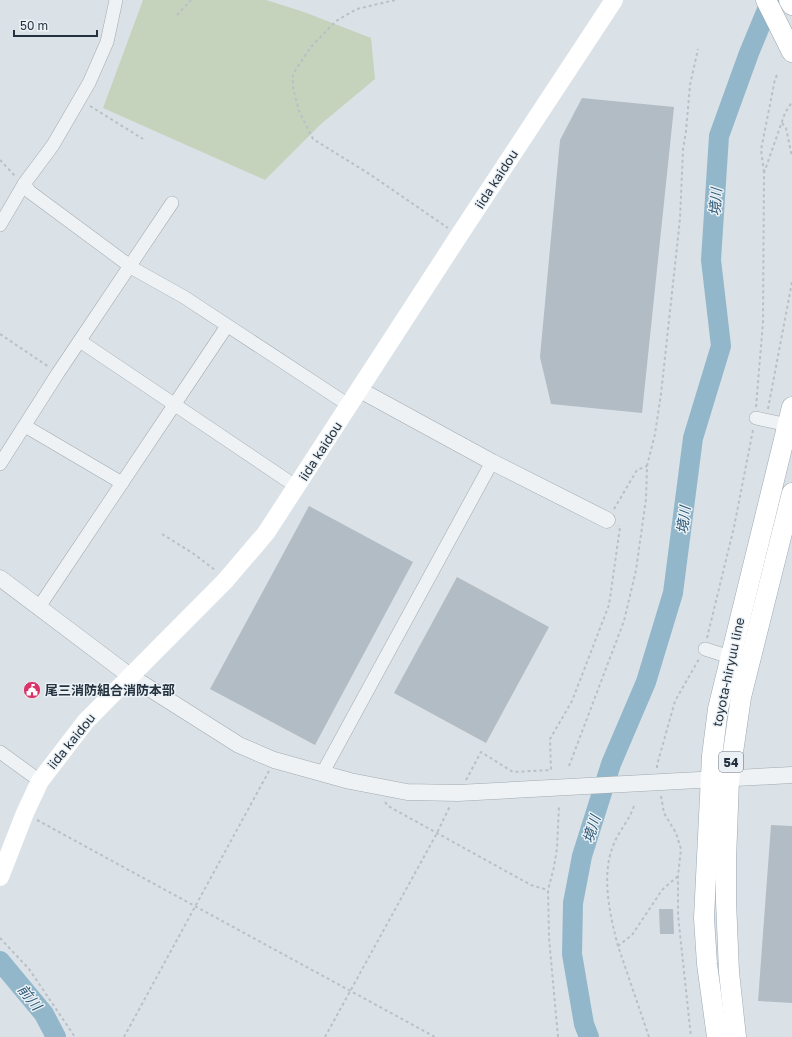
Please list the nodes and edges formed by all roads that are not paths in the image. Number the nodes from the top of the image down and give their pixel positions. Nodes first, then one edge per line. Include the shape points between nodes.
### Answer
1 (116, 0) edge
2 (766, 0) edge
3 (789, 0) edge
4 (612, 1) edge
5 (792, 5) edge
6 (790, 48) edge
7 (24, 184) junction
8 (172, 203) dead end
9 (0, 225) edge
10 (130, 265) junction
11 (227, 326) junction
12 (80, 341) junction
13 (360, 390) junction
14 (175, 405) junction
15 (350, 406) junction
16 (790, 416) edge
17 (760, 419) road end
18 (25, 426) junction
19 (492, 462) junction
20 (0, 464) edge
21 (122, 483) junction
22 (297, 487) junction
23 (792, 493) edge
24 (607, 520) road end
25 (2, 584) edge
26 (40, 607) junction
27 (705, 649) road end
28 (730, 657) junction
29 (130, 676) junction
30 (2, 758) edge
31 (322, 774) junction
32 (792, 776) edge
33 (720, 780) junction
34 (40, 781) junction
35 (0, 877) edge
36 (717, 1037) edge
37 (736, 1037) edge

1 - 7 street via 107,42 80,99 53,145
2 - 6 main road
3 - 5 main road
4 - 13 main road, iida kaidou
7 - 9 street
7 - 10 street via 30,192
8 - 10 street
10 - 11 street
10 - 12 street
11 - 14 street
11 - 15 street
12 - 14 street
12 - 18 street
13 - 15 main road, iida kaidou
13 - 19 street
14 - 21 street
14 - 22 street
15 - 22 main road, iida kaidou
16 - 17 street
16 - 28 main road, toyota-hiryuu line / 54
18 - 20 street
18 - 21 street
19 - 24 street
19 - 31 street
21 - 26 street
22 - 29 main road, iida kaidou via 266,533 225,581
23 - 33 main road, toyota-hiryuu line / 54
25 - 26 street
26 - 29 street
27 - 28 street
28 - 33 main road, toyota-hiryuu line / 54 via 718,709 712,756
29 - 31 street via 240,745 274,760
29 - 34 main road, iida kaidou via 86,721
30 - 34 street
31 - 33 street via 407,792 458,793
32 - 33 street
33 - 36 main road, toyota-hiryuu line / 54 via 704,918 707,964
33 - 37 main road, toyota-hiryuu line / 54 via 726,860 729,972
34 - 35 main road, iida kaidou via 24,813

